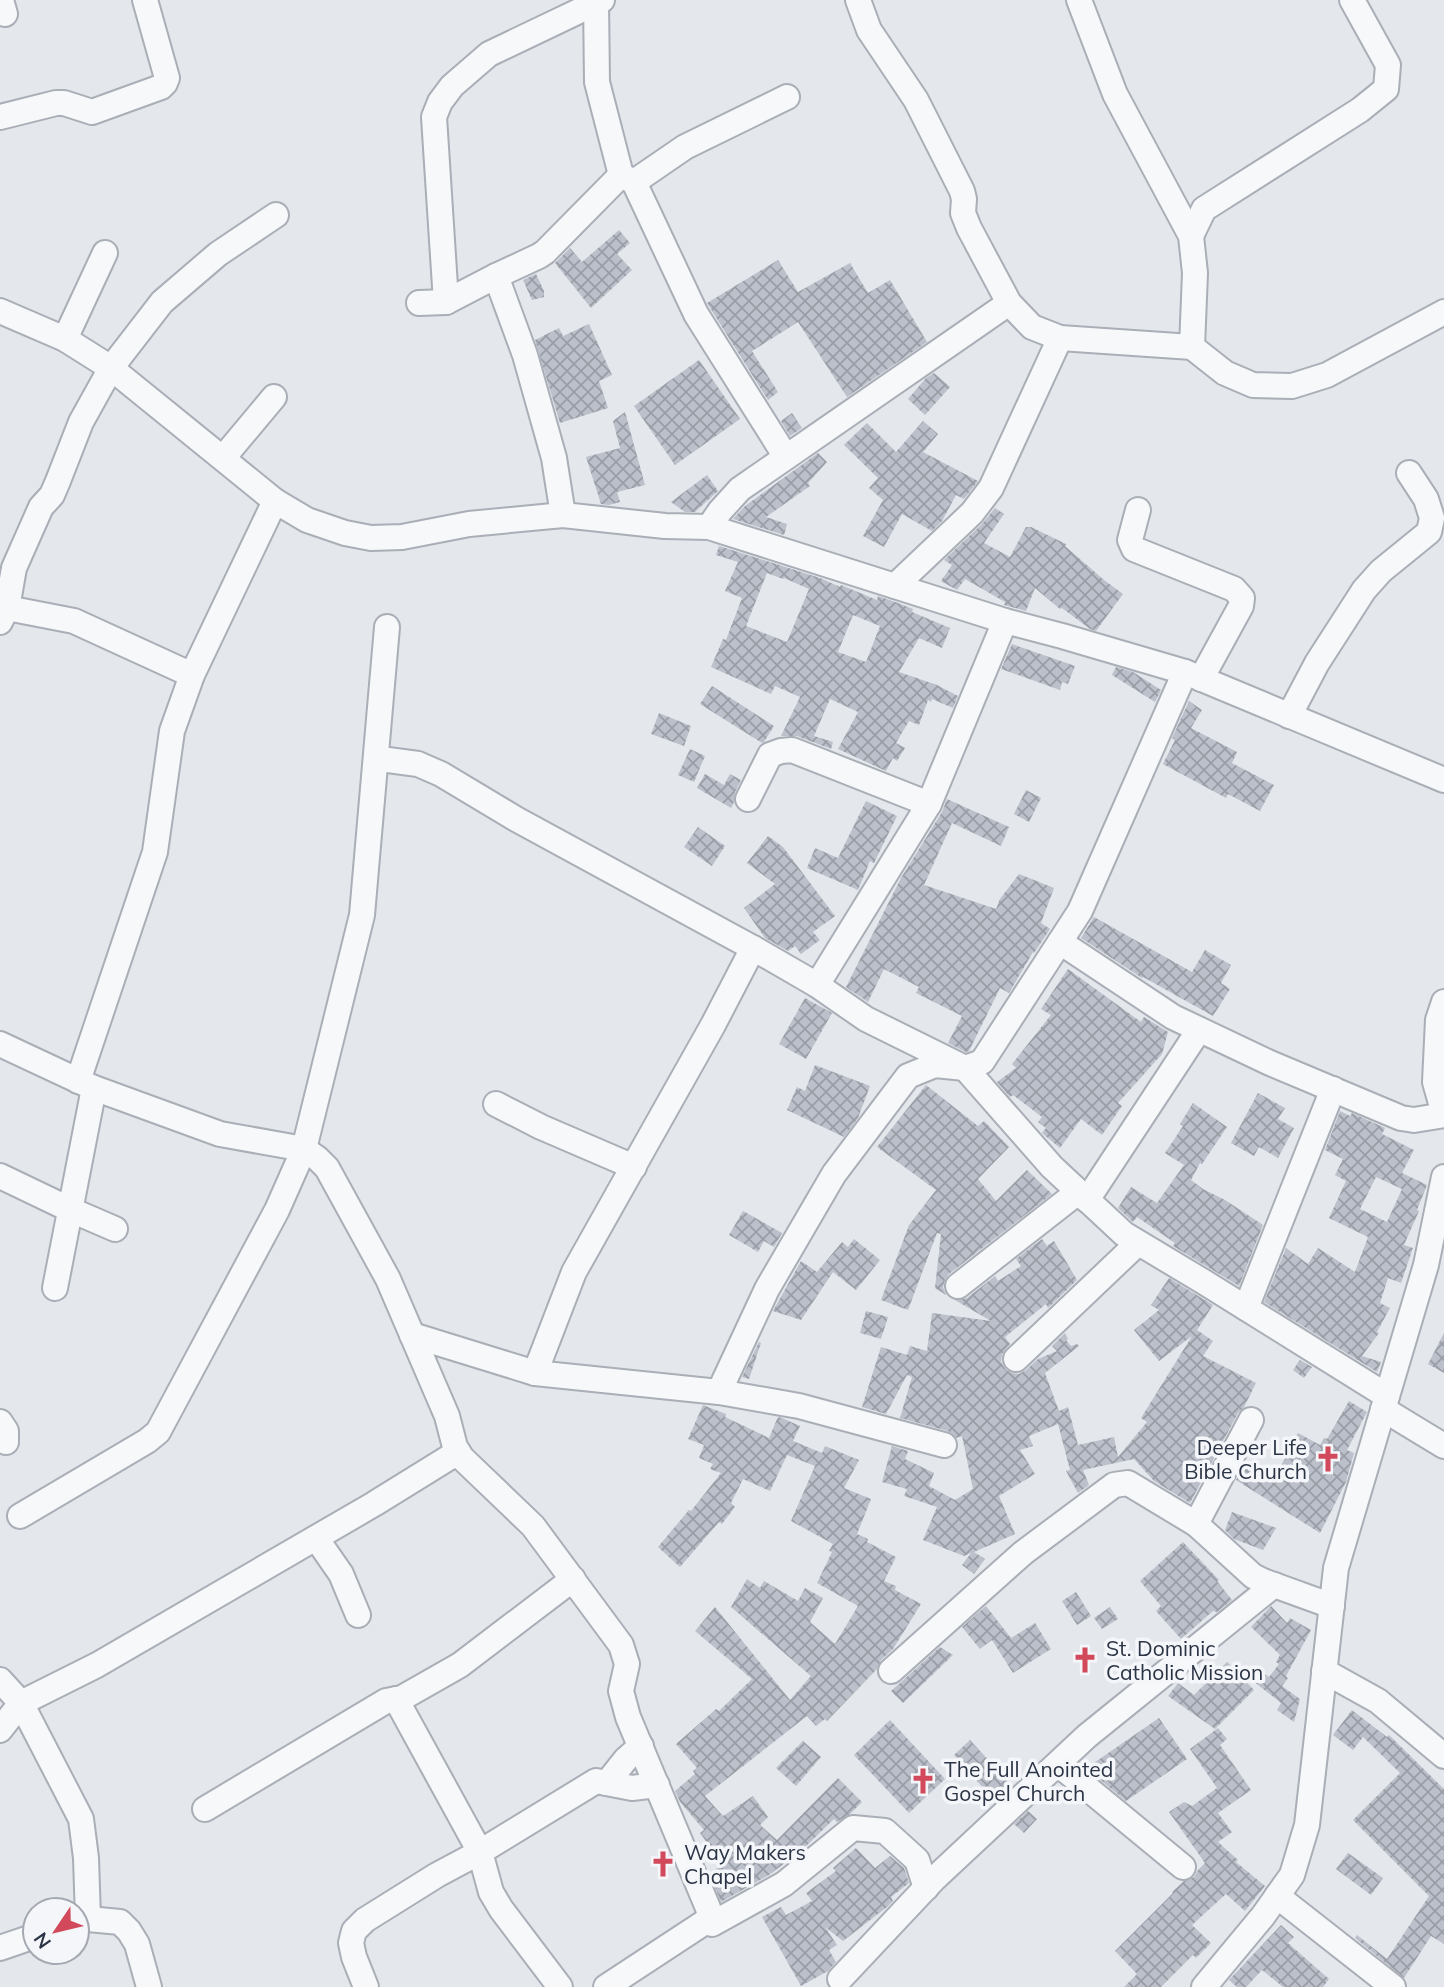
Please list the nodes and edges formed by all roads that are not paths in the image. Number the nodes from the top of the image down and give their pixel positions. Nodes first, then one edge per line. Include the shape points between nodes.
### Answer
1 (145, 0) edge
2 (858, 0) edge
3 (1079, 0) edge
4 (1352, 0) edge
5 (598, 1) edge
6 (787, 97) dead end
7 (0, 117) edge
8 (628, 178) junction
9 (276, 215) dead end
10 (1191, 236) junction
11 (105, 253) dead end
12 (496, 276) junction
13 (446, 302) junction
14 (419, 303) dead end
15 (1009, 303) junction
16 (0, 310) edge
17 (1444, 312) edge
18 (1060, 338) junction
19 (65, 339) junction
20 (1192, 347) junction
21 (111, 368) junction
22 (274, 397) dead end
23 (786, 457) junction
24 (223, 458) junction
25 (1409, 473) dead end
26 (275, 501) junction
27 (1138, 510) dead end
28 (563, 515) junction
29 (709, 527) junction
30 (895, 586) junction
31 (3, 615) edge
32 (1005, 621) junction
33 (387, 627) dead end
34 (192, 675) junction
35 (1193, 675) junction
36 (1289, 716) junction
37 (376, 761) junction
38 (1444, 780) edge
39 (748, 799) dead end
40 (929, 804) junction
41 (1059, 942) junction
42 (753, 948) junction
43 (817, 985) junction
44 (1444, 1002) edge
45 (1199, 1030) junction
46 (0, 1044) edge
47 (965, 1068) junction
48 (86, 1085) junction
49 (1333, 1089) junction
50 (496, 1104) dead end
51 (1444, 1114) edge
52 (304, 1149) junction
53 (634, 1167) junction
54 (0, 1176) edge
55 (1444, 1177) edge
56 (1083, 1196) junction
57 (71, 1210) junction
58 (115, 1228) dead end
59 (1138, 1243) junction
60 (958, 1286) dead end
61 (55, 1288) dead end
62 (1246, 1308) junction
63 (412, 1335) junction
64 (1016, 1359) dead end
65 (535, 1373) junction
66 (719, 1392) junction
67 (1385, 1402) junction
68 (1251, 1420) dead end
69 (944, 1445) dead end
70 (1444, 1446) edge
71 (458, 1452) junction
72 (20, 1516) dead end
73 (1196, 1524) junction
74 (316, 1538) junction
75 (573, 1579) junction
76 (1274, 1585) junction
77 (1332, 1606) junction
78 (358, 1615) dead end
79 (891, 1671) dead end
80 (1324, 1671) junction
81 (0, 1680) edge
82 (396, 1699) junction
83 (21, 1703) junction
84 (0, 1730) edge
85 (641, 1746) junction
86 (1444, 1756) edge
87 (1058, 1763) junction
88 (607, 1783) junction
89 (657, 1785) junction
90 (205, 1809) dead end
91 (480, 1852) junction
92 (1183, 1867) dead end
93 (926, 1888) junction
94 (84, 1896) edge
95 (1277, 1896) junction
96 (91, 1920) edge
97 (705, 1922) junction
98 (21, 1941) edge
99 (0, 1948) edge
100 (840, 1979) dead end
101 (1215, 1984) edge
102 (149, 1987) edge
103 (366, 1987) edge
104 (560, 1987) edge
105 (607, 1987) edge
106 (1393, 1987) edge

1 - 7 street via 166,83 92,112 56,103
2 - 15 street via 869,30 916,100 962,191 969,228
3 - 10 street via 1115,94
4 - 10 street via 1388,65 1386,89 1204,209
5 - 8 street via 597,82
5 - 13 street via 489,54 440,102 434,117
6 - 8 street
8 - 12 street via 545,252
8 - 23 street via 696,314
9 - 21 street via 218,254 162,302
10 - 20 street via 1195,273
11 - 19 street
12 - 13 street
12 - 28 street via 525,355 554,458
13 - 14 street
15 - 18 street via 1031,327
15 - 23 street
16 - 19 street
17 - 20 street via 1327,375 1292,386 1253,385 1225,373
18 - 20 street
18 - 30 street via 991,488 972,513
19 - 21 street
21 - 24 street
21 - 31 street via 14,568
22 - 24 street
23 - 29 street via 740,489
24 - 26 street
25 - 36 street via 1426,499 1432,518 1429,532 1364,590
26 - 28 street via 307,520 371,538
26 - 34 street
27 - 35 street via 1130,540 1134,549 1234,589 1242,598
28 - 29 street
29 - 30 street
30 - 32 street
31 - 34 street via 74,621
32 - 35 street
32 - 40 street
33 - 37 street
34 - 48 street via 172,731 155,852
35 - 36 street
35 - 41 street via 1080,911
36 - 38 street
37 - 42 street via 418,764 441,774
37 - 52 street via 362,915
39 - 40 street via 770,755 792,750
40 - 43 street
41 - 45 street
41 - 47 street via 982,1062
42 - 43 street
42 - 53 street
43 - 47 street via 866,1019
44 - 51 street via 1438,1020 1436,1082
45 - 49 street
45 - 56 street
46 - 48 street
47 - 56 street
47 - 66 street via 935,1065 908,1076 834,1174 767,1289
48 - 52 street via 220,1134
48 - 57 street
49 - 51 street via 1401,1118
49 - 62 street
50 - 53 street
52 - 63 street via 327,1168 388,1279
52 - 72 street via 277,1210 159,1432
53 - 65 street via 574,1272
54 - 57 street
55 - 67 street via 1426,1265
56 - 59 street
56 - 60 street
57 - 58 street
57 - 61 street
59 - 62 street
59 - 64 street
62 - 67 street
63 - 65 street
63 - 71 street
65 - 66 street
66 - 69 street via 799,1406
67 - 70 street
67 - 77 street via 1336,1568
68 - 73 street
71 - 74 street
71 - 75 street via 533,1527
73 - 76 street via 1254,1576
73 - 79 street via 1128,1483 1114,1485 1023,1553
74 - 78 street via 341,1574
74 - 83 street via 97,1665
75 - 82 street via 460,1665
75 - 85 street via 621,1645 627,1664 621,1691
76 - 77 street
76 - 87 street
77 - 80 street
80 - 86 street via 1378,1701
80 - 95 street via 1307,1825 1292,1875
81 - 83 street
82 - 90 street
82 - 91 street
83 - 84 street
83 - 94 street via 82,1819
85 - 88 street
85 - 89 street
87 - 92 street
87 - 93 street
88 - 89 street via 632,1788
88 - 91 street via 596,1780
89 - 97 street via 708,1908 710,1916
91 - 103 street via 354,1931 351,1943
91 - 104 street via 500,1909
93 - 97 street via 917,1860 885,1830 853,1828 784,1884 712,1924
93 - 100 street
95 - 101 street
95 - 106 street
96 - 102 street via 120,1922 130,1931
97 - 105 street
98 - 99 street

